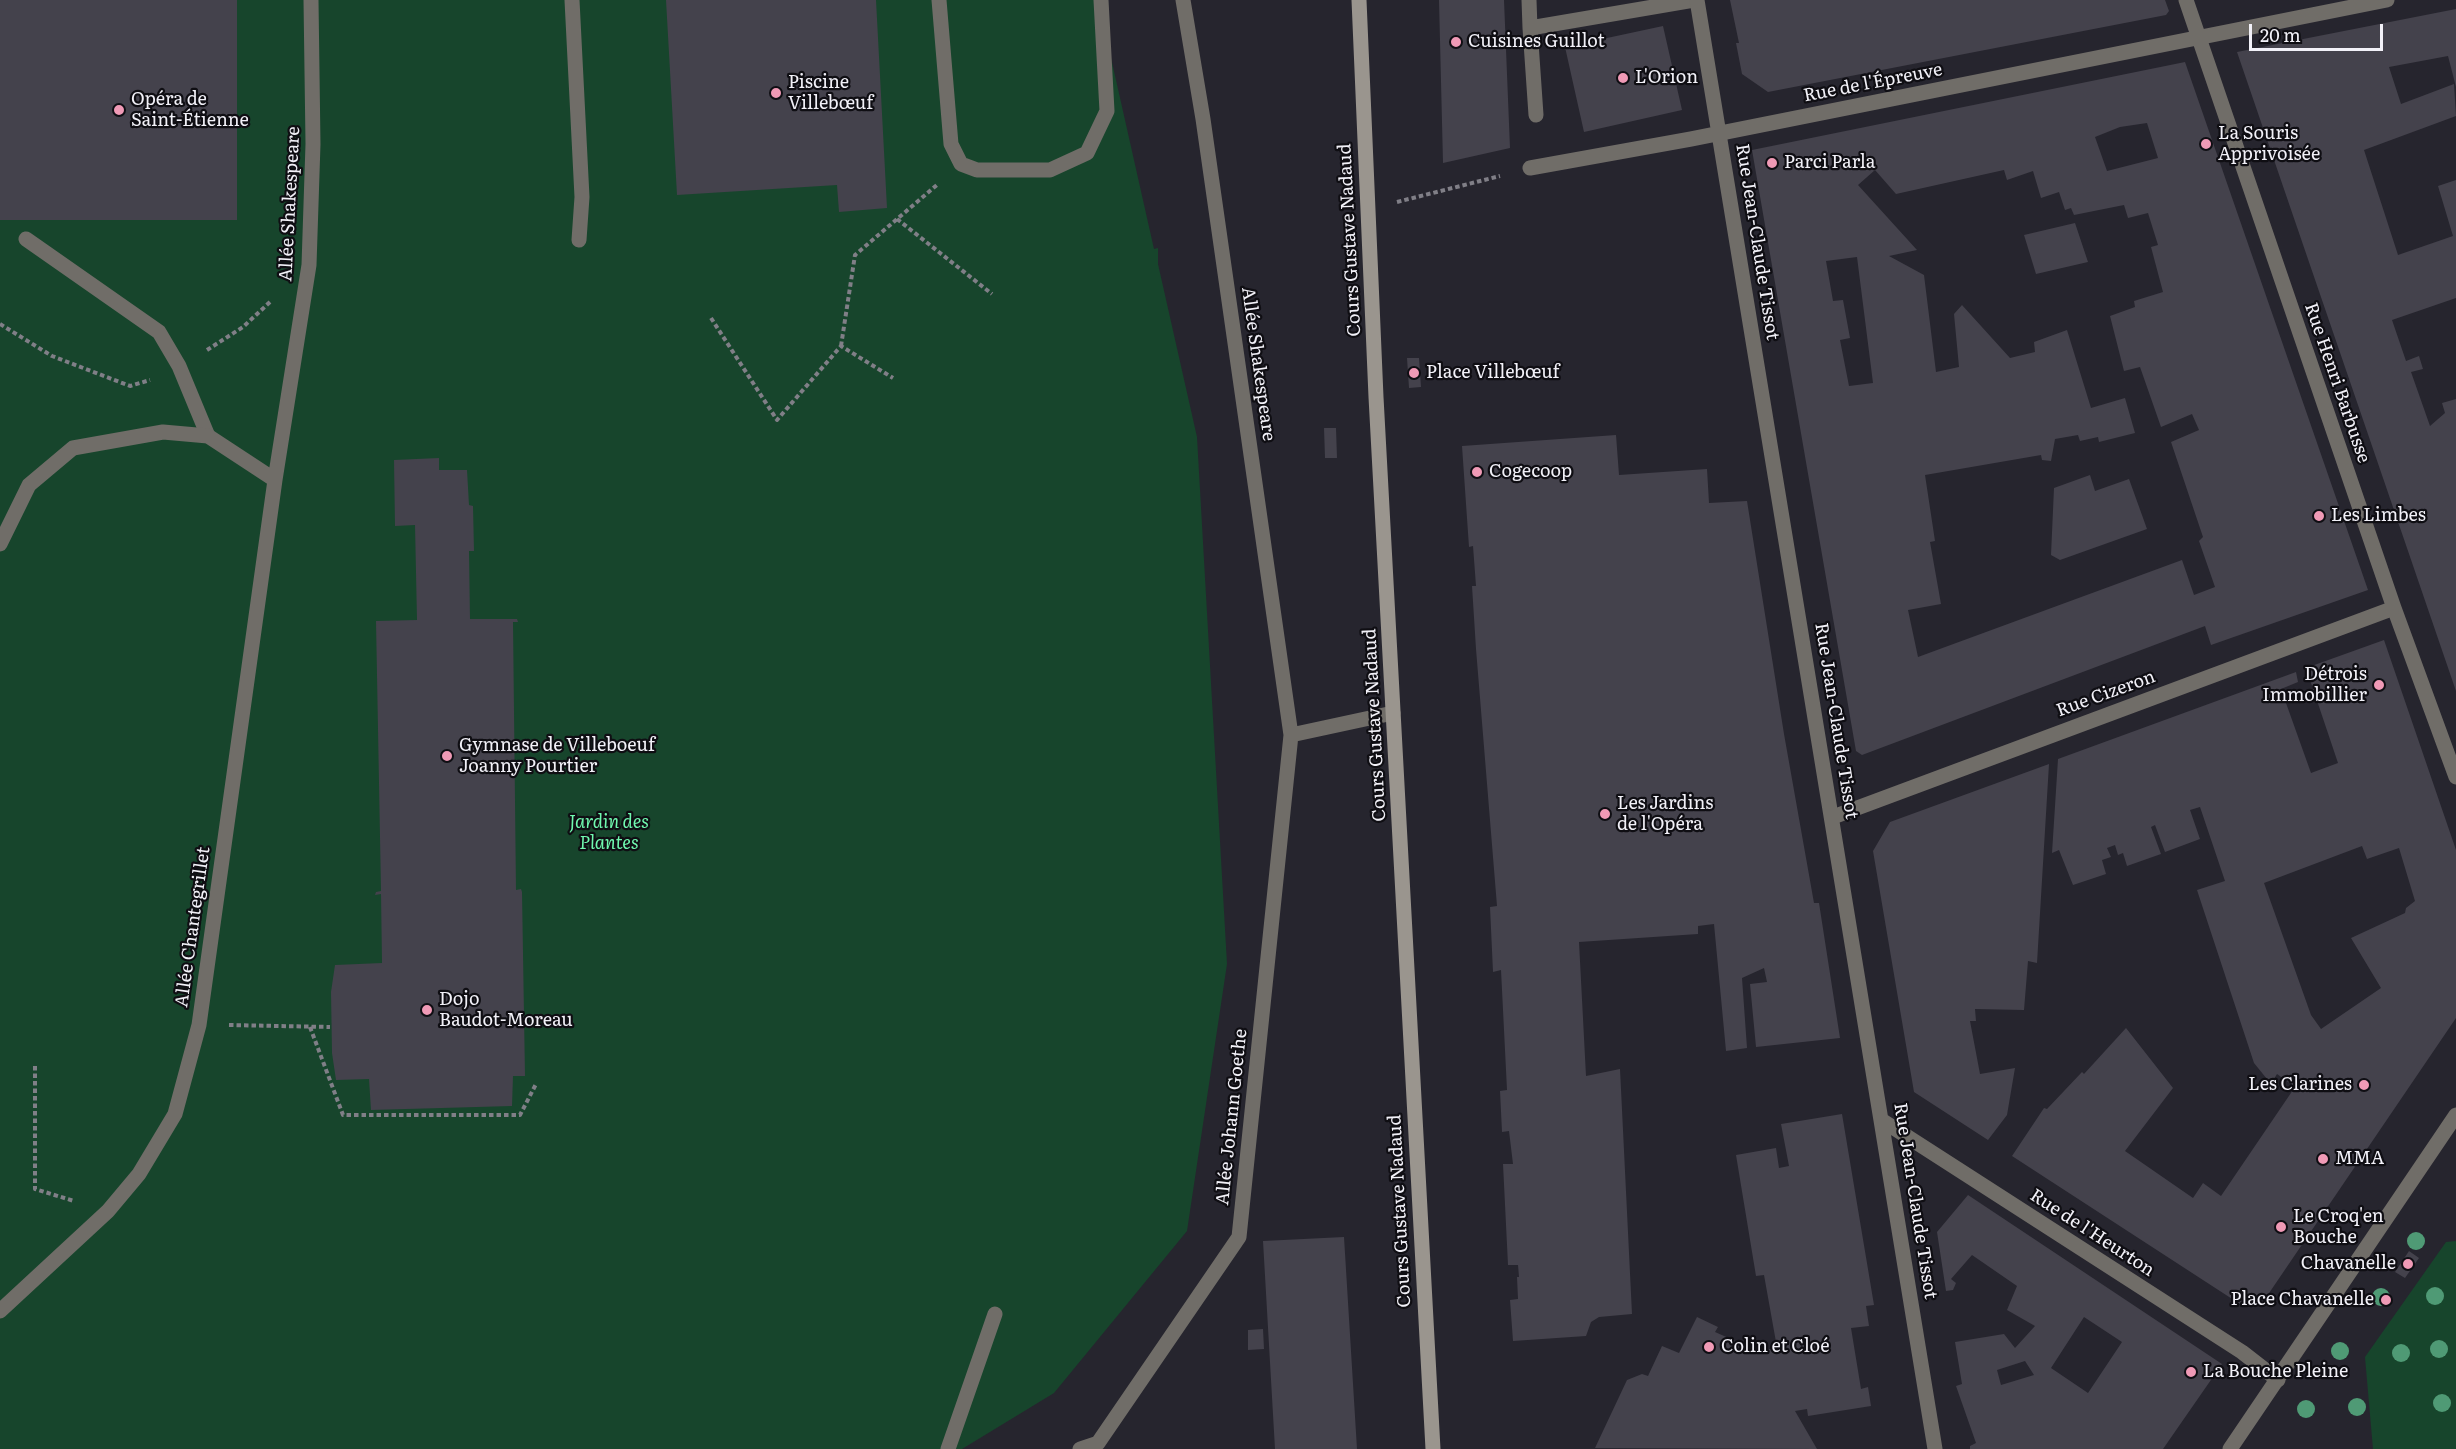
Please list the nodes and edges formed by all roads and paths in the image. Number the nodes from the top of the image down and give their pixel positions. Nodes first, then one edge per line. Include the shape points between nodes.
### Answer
1 (311, 0) edge
2 (572, 0) edge
3 (939, 0) edge
4 (1101, 0) edge
5 (1183, 0) edge
6 (1359, 0) edge
7 (1529, 0) edge
8 (1696, 0) edge
9 (2186, 0) edge
10 (2387, 0) edge
11 (1530, 28) junction
12 (2198, 38) junction
13 (1536, 115) dead end
14 (1719, 133) junction
15 (961, 164) junction
16 (1530, 168) joint
17 (1368, 210) junction
18 (897, 219) junction
19 (26, 239) dead end
20 (579, 240) dead end
21 (992, 294) dead end
22 (711, 318) dead end
23 (841, 346) junction
24 (893, 378) dead end
25 (208, 436) junction
26 (275, 480) junction
27 (0, 544) edge
28 (2394, 608) junction
29 (1393, 713) junction
30 (1291, 735) junction
31 (2456, 777) edge
32 (1833, 817) junction
33 (199, 1025) junction
34 (310, 1027) junction
35 (330, 1027) dead end
36 (35, 1066) dead end
37 (536, 1084) dead end
38 (2456, 1115) edge
39 (1883, 1121) junction
40 (108, 1211) junction
41 (0, 1311) edge
42 (995, 1314) dead end
43 (2278, 1380) junction
44 (948, 1449) edge
45 (1080, 1449) edge
46 (1433, 1449) edge
47 (1935, 1449) edge
48 (2230, 1449) edge

1 - 26 street, Allée Shakespeare via 314,144 309,264
2 - 20 street via 582,197
3 - 15 street via 951,144
4 - 15 street via 1107,111 1087,153 1050,170 977,170
5 - 30 street, Allée Shakespeare via 1207,142
6 - 17 main road, Cours Gustave Nadaud
7 - 11 street
8 - 11 street
8 - 14 street, Rue Jean-Claude Tissot
9 - 12 street, Rue Henri Barbusse
10 - 12 street, Rue de l'Épreuve
11 - 13 street
12 - 14 street, Rue de l'Épreuve
12 - 28 street, Rue Henri Barbusse
14 - 16 street, Rue de l'Épreuve
14 - 32 street, Rue Jean-Claude Tissot
15 - 18 path
16 - 17 path
17 - 29 main road, Cours Gustave Nadaud
18 - 21 path
18 - 23 path via 855,255
19 - 25 street via 159,332 179,366
22 - 23 path via 777,420
23 - 24 path
25 - 26 street
25 - 27 street via 163,432 74,448 29,484
26 - 33 street, Allée Chantegrillet
28 - 31 street, Rue Henri Barbusse
28 - 32 street, Rue Cizeron
29 - 30 street
29 - 46 main road, Cours Gustave Nadaud
30 - 45 street, Allée Johann Goethe via 1239,1237 1098,1443
32 - 39 street, Rue Jean-Claude Tissot
33 - 34 path
33 - 40 street, Allée Chantegrillet via 175,1114 139,1174
34 - 35 path
34 - 37 path via 343,1115 520,1115
36 - 40 path via 34,1189
38 - 43 street
39 - 43 street, Rue de l'Heurton
39 - 47 street, Rue Jean-Claude Tissot
40 - 41 street, Allée Chantegrillet
42 - 44 street
43 - 48 street

